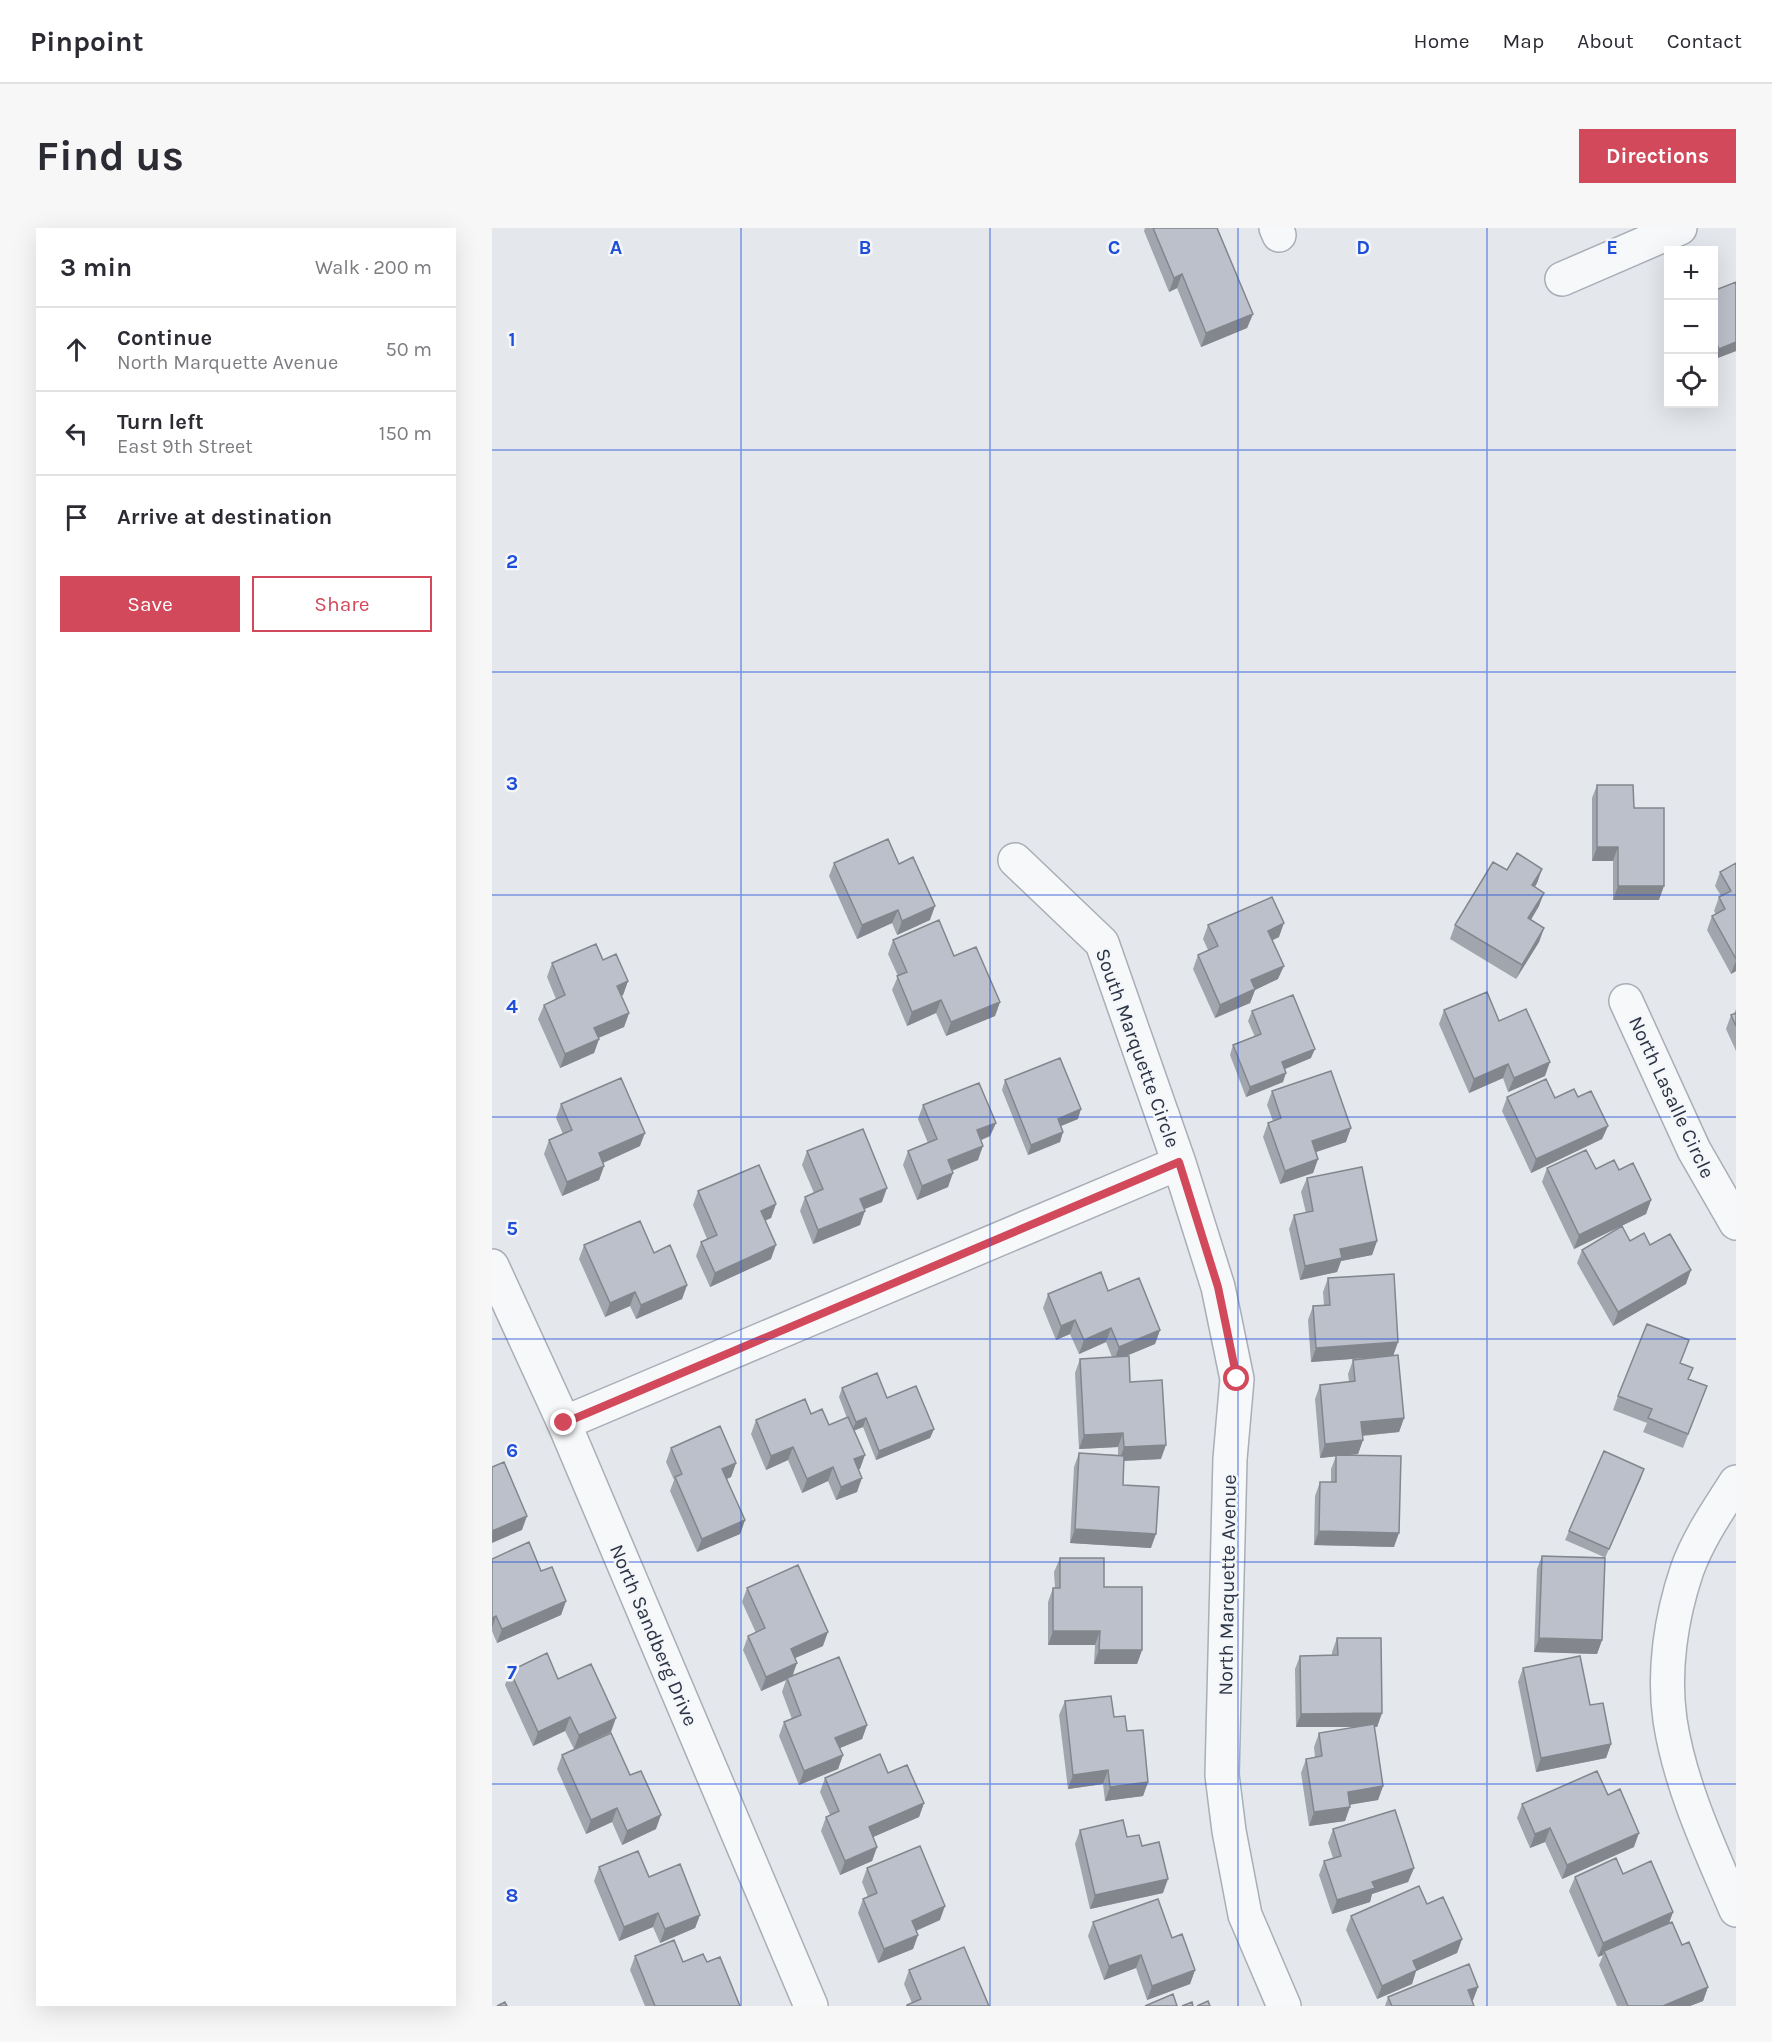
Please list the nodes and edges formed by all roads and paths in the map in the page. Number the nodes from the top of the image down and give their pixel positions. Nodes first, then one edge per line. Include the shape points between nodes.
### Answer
1 (1680, 228) edge
2 (1562, 279) dead end
3 (1015, 860) dead end
4 (1626, 1001) dead end
5 (1179, 1162) junction
6 (1736, 1223) edge
7 (492, 1266) edge
8 (564, 1423) junction
9 (1736, 1482) edge
10 (1736, 1910) edge
11 (811, 2006) edge
12 (1284, 2006) edge

1 - 2 street
3 - 5 street, South Marquette Circle via 1102,943
4 - 6 street, North Lasalle Circle via 1694,1150
5 - 8 street
5 - 12 street, North Marquette Avenue via 1218,1287 1237,1379 1230,1459 1222,1775 1245,1916
7 - 8 street, North Sandberg Drive
8 - 11 street, North Sandberg Drive
9 - 10 street via 1711,1520 1688,1569 1674,1620 1667,1676 1670,1720 1682,1773

